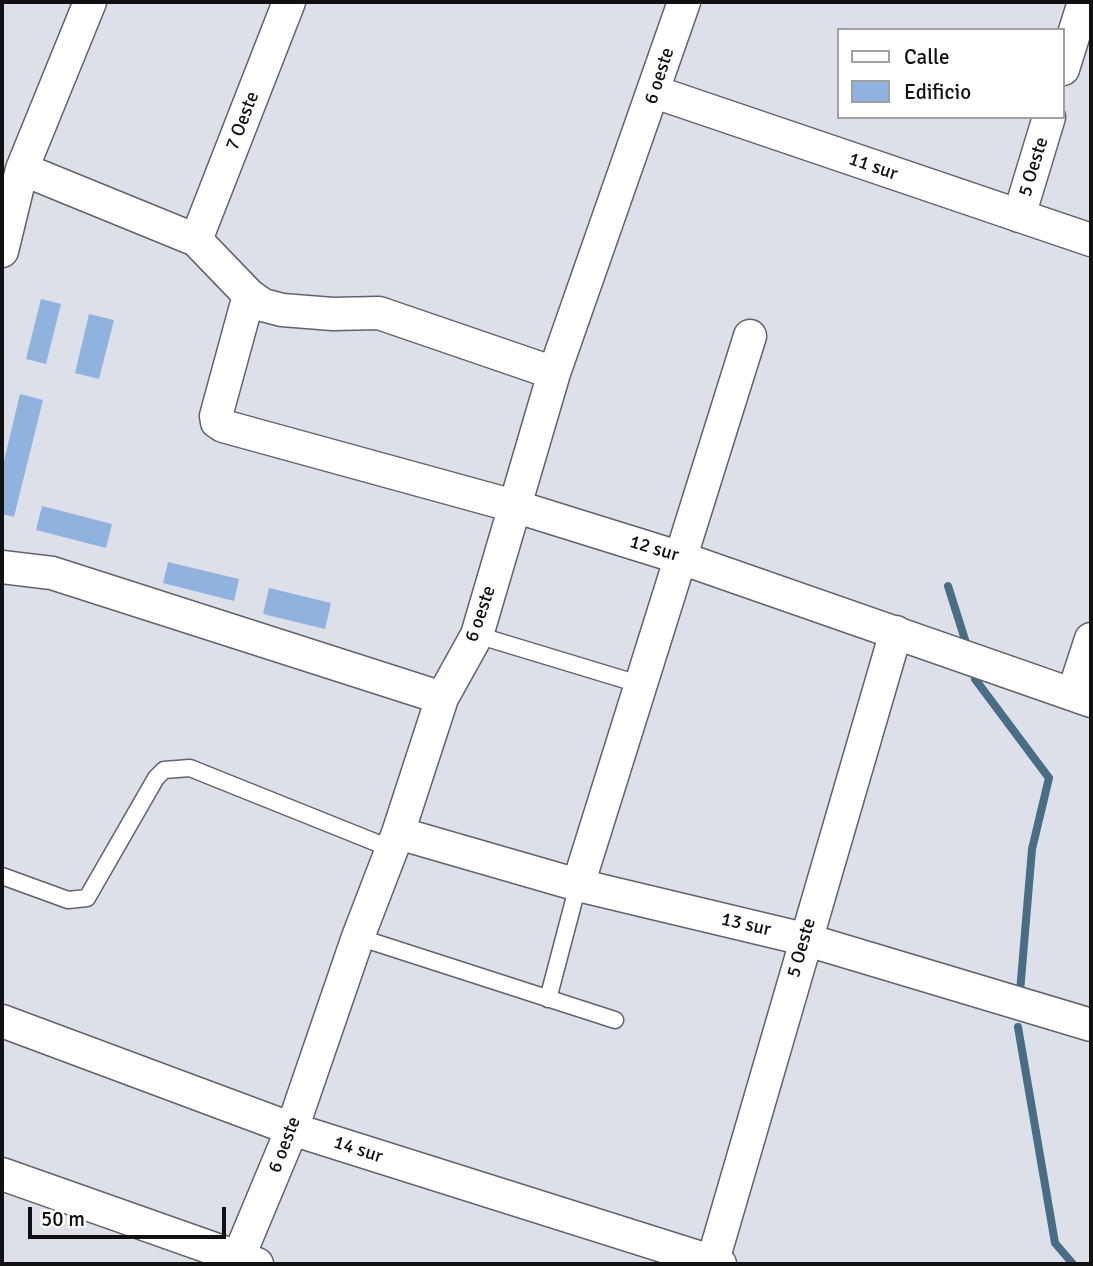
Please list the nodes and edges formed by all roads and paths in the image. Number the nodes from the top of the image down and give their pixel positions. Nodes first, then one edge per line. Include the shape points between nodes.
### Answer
1 (90, 2) edge
2 (289, 2) edge
3 (684, 2) edge
4 (1084, 2) edge
5 (1065, 63) edge
6 (655, 92) junction
7 (1048, 119) edge
8 (22, 169) junction
9 (1019, 216) junction
10 (196, 240) junction
11 (1091, 240) edge
12 (2, 251) edge
13 (249, 295) junction
14 (750, 336) dead end
15 (554, 373) junction
16 (514, 506) junction
17 (681, 558) junction
18 (2, 567) edge
19 (896, 632) junction
20 (477, 635) junction
21 (1091, 639) edge
22 (642, 685) junction
23 (442, 698) junction
24 (1082, 698) edge
25 (395, 841) junction
26 (2, 876) edge
27 (578, 885) junction
28 (358, 937) junction
29 (804, 939) junction
30 (548, 999) junction
31 (615, 1020) dead end
32 (2, 1021) edge
33 (1091, 1025) edge
34 (292, 1129) junction
35 (2, 1174) edge
36 (248, 1260) edge
37 (715, 1263) edge

1 - 8 street
2 - 10 street, 7 Oeste
3 - 6 street, 6 oeste
4 - 5 street
6 - 9 street, 11 sur
6 - 15 street, 6 oeste
7 - 9 street, 5 Oeste
8 - 10 street
8 - 12 street
9 - 11 street, 11 sur
10 - 13 street
13 - 15 street via 282,310 379,313
13 - 16 street, 12 sur via 217,422
14 - 17 street
15 - 16 street, 6 oeste
16 - 17 street, 12 sur
16 - 20 street, 6 oeste
17 - 19 street, 12 sur
17 - 22 street
18 - 23 street via 52,573
19 - 24 street, 12 sur
19 - 29 street, 5 Oeste
20 - 22 lane
20 - 23 street, 6 oeste
21 - 24 street
22 - 27 street
23 - 25 street, 6 oeste
25 - 26 lane via 191,768 164,770 88,898 68,900
25 - 27 street, 13 sur
25 - 28 street, 6 oeste
27 - 29 street, 13 sur
27 - 30 lane
28 - 30 lane
28 - 34 street, 6 oeste
29 - 33 street, 13 sur
29 - 37 street, 5 Oeste
30 - 31 lane
32 - 34 street, 14 sur
34 - 36 street, 6 oeste
34 - 37 street, 14 sur
35 - 36 street

